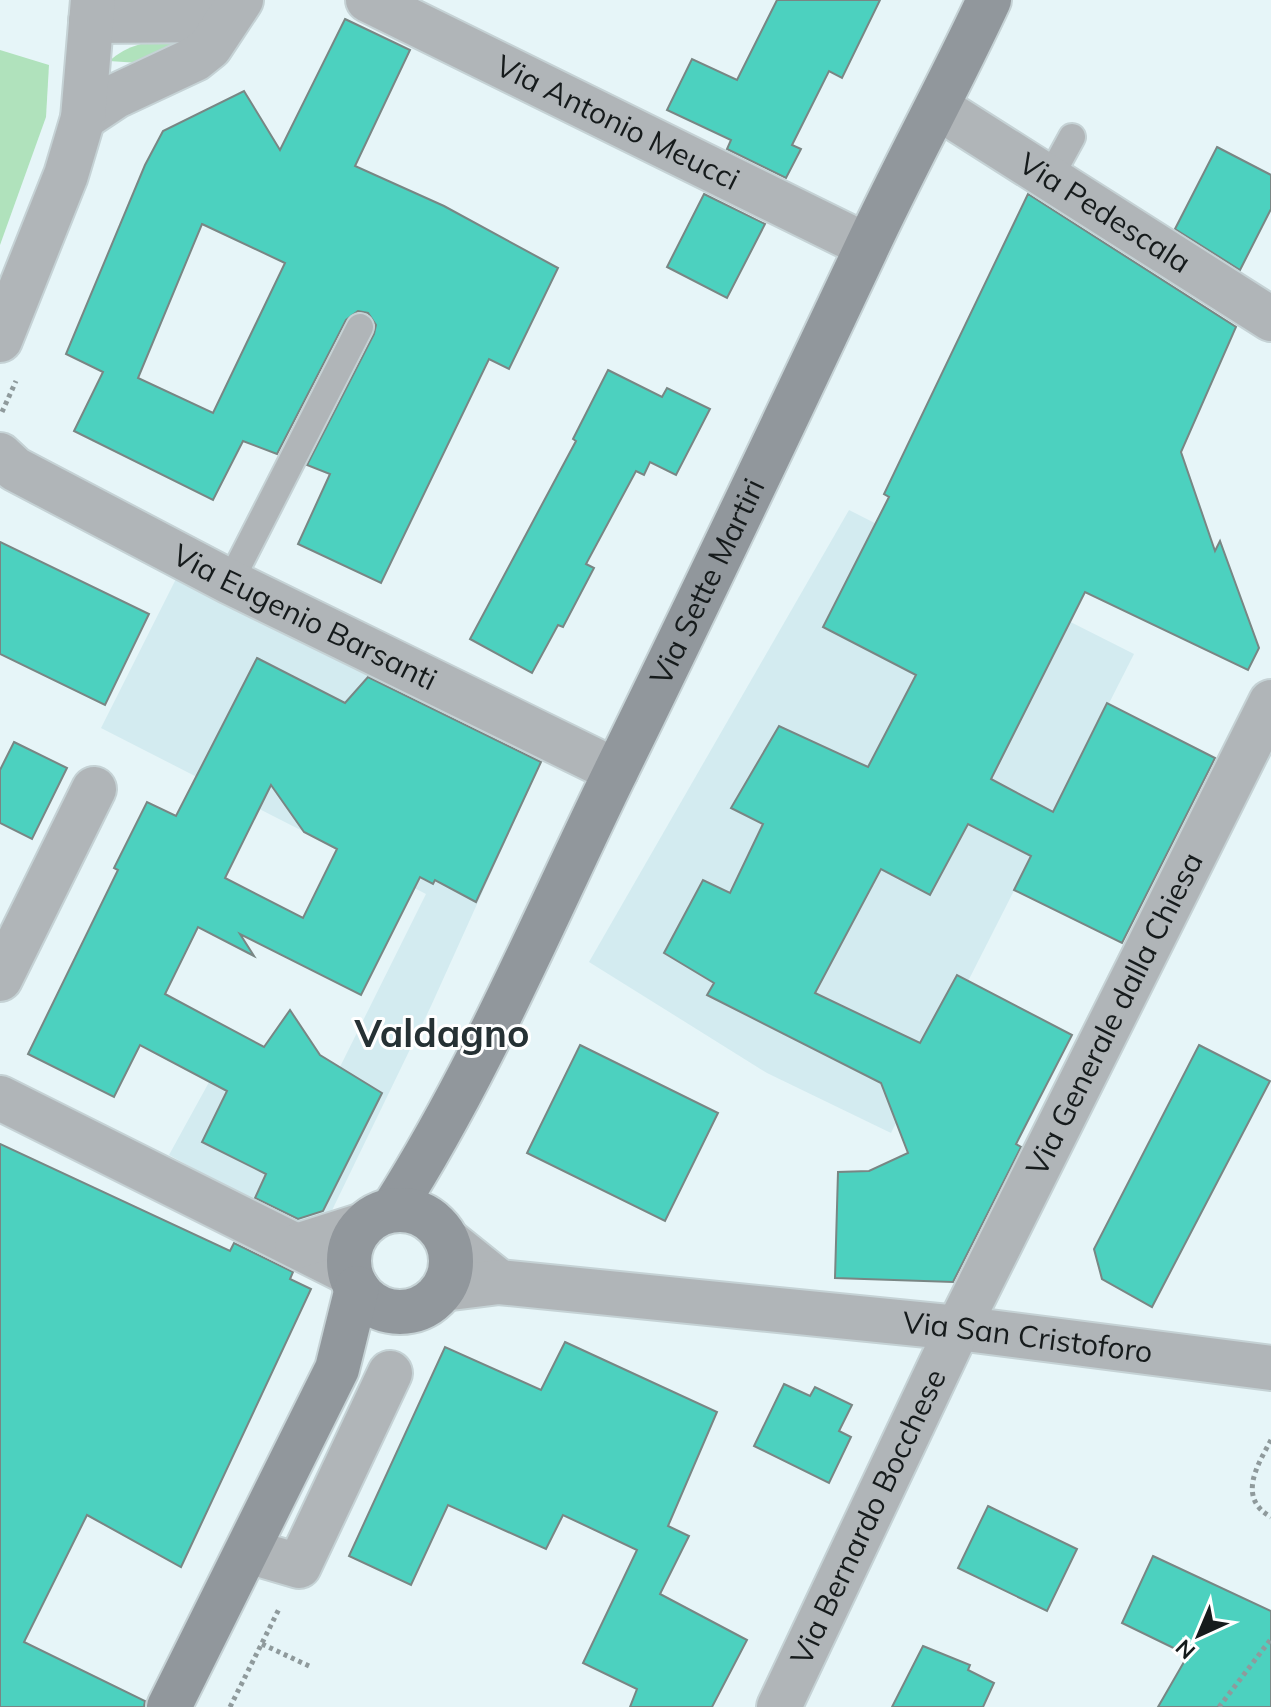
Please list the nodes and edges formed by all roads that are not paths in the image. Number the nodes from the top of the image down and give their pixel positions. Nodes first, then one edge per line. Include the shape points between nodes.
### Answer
1 (368, 0) edge
2 (989, 0) edge
3 (92, 10) edge
4 (233, 10) edge
5 (939, 108) junction
6 (83, 118) junction
7 (1072, 137) dead end
8 (1049, 179) junction
9 (867, 246) junction
10 (1271, 319) edge
11 (360, 327) dead end
12 (11, 354) edge
13 (0, 455) edge
14 (230, 582) junction
15 (1266, 727) edge
16 (616, 771) junction
17 (94, 789) dead end
18 (0, 979) edge
19 (0, 1098) edge
20 (424, 1161) junction
21 (378, 1217) junction
22 (444, 1234) junction
23 (297, 1246) junction
24 (354, 1280) junction
25 (499, 1282) junction
26 (430, 1300) junction
27 (958, 1328) junction
28 (1271, 1368) edge
29 (337, 1369) junction
30 (390, 1373) dead end
31 (248, 1551) junction
32 (169, 1707) edge
33 (779, 1707) edge

1 - 9 street, Via Antonio Meucci
2 - 5 main road, Via Sette Martiri
3 - 4 street
3 - 6 street
4 - 6 street via 210,47 195,59 116,96
5 - 8 street, Via Pedescala
5 - 9 main road, Via Sette Martiri
6 - 12 street
7 - 8 lane
8 - 10 street, Via Pedescala
9 - 16 main road, Via Sette Martiri via 733,537
11 - 14 lane
13 - 14 street, Via Eugenio Barsanti via 15,469
14 - 16 street, Via Eugenio Barsanti
15 - 27 street, Via Generale dalla Chiesa
16 - 20 main road, Via Sette Martiri
17 - 18 street
19 - 23 street
20 - 21 main road, Via Sette Martiri
20 - 22 main road
21 - 22 main road via 410,1209
21 - 23 street
21 - 24 main road via 353,1239
22 - 25 street
22 - 26 main road via 451,1266
23 - 24 street
24 - 26 main road via 368,1301 383,1310 400,1312
24 - 29 main road
25 - 26 street, Via San Cristoforo
25 - 27 street, Via San Cristoforo
26 - 29 main road
27 - 28 street, Via San Cristoforo
27 - 33 street, Via Bernardo Bocchese
29 - 31 main road
30 - 31 street via 299,1566
31 - 32 main road

